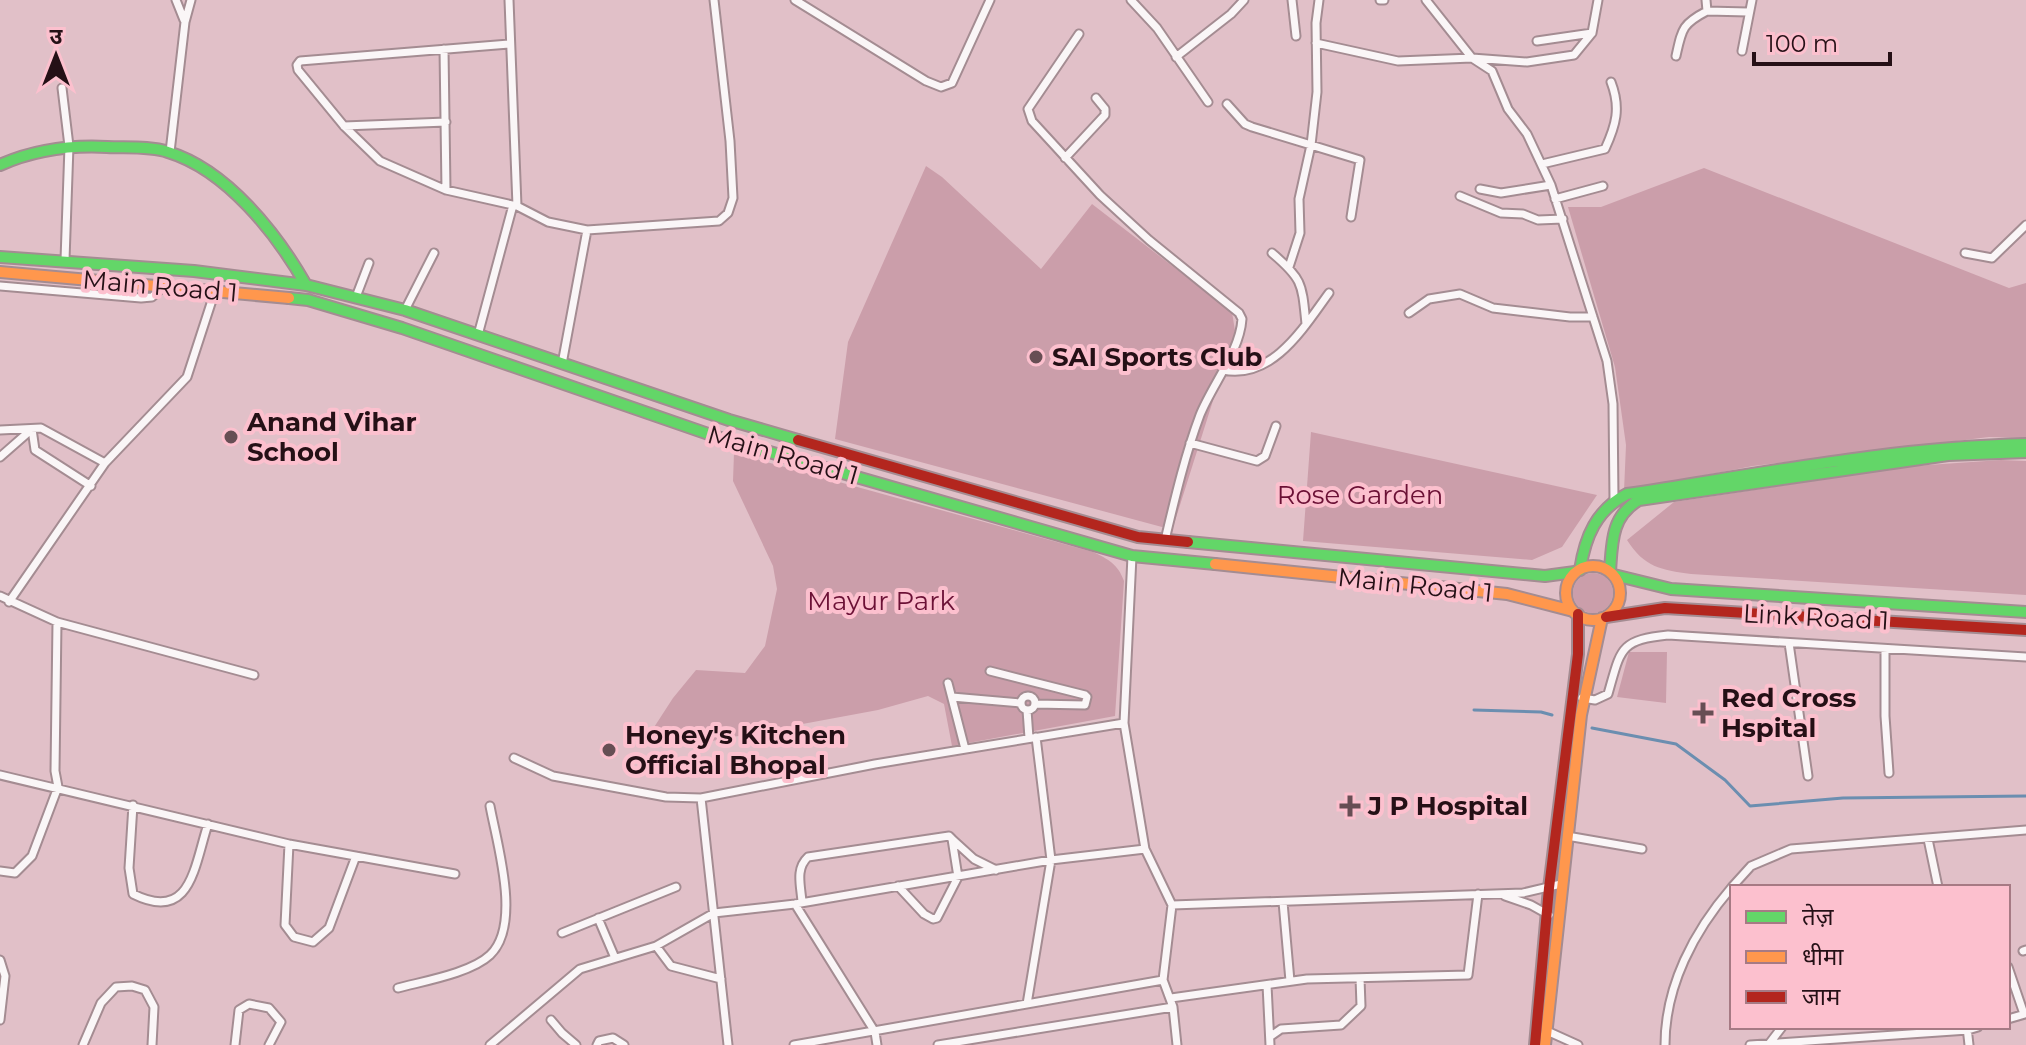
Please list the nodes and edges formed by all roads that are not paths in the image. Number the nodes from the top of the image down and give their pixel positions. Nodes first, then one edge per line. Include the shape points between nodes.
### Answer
1 (176, 0) edge
2 (191, 0) edge
3 (509, 0) edge
4 (714, 0) edge
5 (795, 0) edge
6 (990, 0) edge
7 (1131, 0) edge
8 (1244, 0) edge
9 (1292, 0) edge
10 (1319, 0) edge
11 (1426, 0) edge
12 (1598, 0) edge
13 (1706, 0) edge
14 (1752, 0) edge
15 (1707, 11) junction
16 (1748, 12) junction
17 (185, 22) junction
18 (1592, 33) junction
19 (1079, 34) dead end
20 (1296, 36) dead end
21 (1537, 41) dead end
22 (1316, 43) junction
23 (509, 44) junction
24 (444, 49) junction
25 (1742, 51) dead end
26 (1676, 56) dead end
27 (1176, 57) junction
28 (1472, 58) junction
29 (1611, 82) dead end
30 (62, 88) dead end
31 (1096, 98) dead end
32 (1208, 102) dead end
33 (1227, 104) dead end
34 (446, 122) junction
35 (344, 126) junction
36 (1311, 145) junction
37 (69, 146) junction
38 (170, 152) junction
39 (1065, 158) junction
40 (1542, 164) junction
41 (0, 165) edge
42 (1551, 185) junction
43 (1603, 186) dead end
44 (1480, 189) dead end
45 (446, 190) junction
46 (1460, 196) dead end
47 (1555, 199) junction
48 (515, 205) junction
49 (1351, 217) dead end
50 (1563, 219) junction
51 (2026, 225) edge
52 (587, 230) junction
53 (434, 253) dead end
54 (1272, 253) dead end
55 (1965, 253) dead end
56 (0, 257) edge
57 (65, 260) junction
58 (369, 263) dead end
59 (1289, 267) junction
60 (0, 272) edge
61 (306, 285) junction
62 (0, 286) edge
63 (164, 286) junction
64 (215, 291) junction
65 (1329, 293) dead end
66 (356, 297) junction
67 (405, 310) junction
68 (1409, 313) dead end
69 (1593, 317) junction
70 (1306, 324) junction
71 (478, 335) junction
72 (562, 364) junction
73 (1223, 370) junction
74 (694, 409) junction
75 (683, 425) junction
76 (1276, 426) dead end
77 (32, 429) junction
78 (0, 430) edge
79 (1190, 443) junction
80 (2026, 444) edge
81 (2026, 452) edge
82 (0, 457) edge
83 (105, 463) junction
84 (91, 486) junction
85 (1614, 500) junction
86 (1165, 540) junction
87 (1132, 556) junction
88 (1578, 571) junction
89 (1612, 573) junction
90 (0, 596) edge
91 (9, 602) junction
92 (1575, 612) junction
93 (2026, 612) edge
94 (1604, 618) junction
95 (57, 622) junction
96 (2026, 630) edge
97 (1789, 643) junction
98 (1885, 649) junction
99 (2026, 657) edge
100 (990, 671) dead end
101 (254, 675) dead end
102 (1027, 680) junction
103 (948, 683) dead end
104 (1572, 696) junction
105 (952, 697) junction
106 (1585, 698) junction
107 (1024, 699) junction
108 (1035, 704) junction
109 (1027, 710) junction
110 (1124, 723) junction
111 (1032, 738) junction
112 (965, 749) junction
113 (514, 758) dead end
114 (1889, 773) dead end
115 (0, 775) edge
116 (1808, 776) dead end
117 (58, 787) junction
118 (701, 798) junction
119 (133, 805) junction
120 (490, 806) dead end
121 (208, 824) junction
122 (2026, 830) edge
123 (1567, 836) junction
124 (952, 839) junction
125 (1928, 839) junction
126 (289, 844) junction
127 (1145, 849) junction
128 (1642, 849) dead end
129 (356, 856) junction
130 (1051, 860) junction
131 (996, 870) junction
132 (0, 871) edge
133 (455, 874) dead end
134 (958, 877) junction
135 (1561, 884) junction
136 (1734, 885) edge
137 (1938, 885) edge
138 (898, 886) junction
139 (676, 887) dead end
140 (1549, 888) junction
141 (1730, 889) edge
142 (1478, 894) junction
143 (1499, 894) junction
144 (1283, 902) junction
145 (799, 903) junction
146 (1172, 905) junction
147 (714, 913) junction
148 (1552, 916) junction
149 (598, 918) junction
150 (562, 933) dead end
151 (656, 946) junction
152 (615, 958) junction
153 (0, 960) edge
154 (2010, 973) edge
155 (1360, 978) junction
156 (721, 979) junction
157 (1163, 980) junction
158 (1290, 981) junction
159 (1267, 985) junction
160 (398, 988) dead end
161 (1172, 1002) junction
162 (1027, 1004) junction
163 (2025, 1014) edge
164 (0, 1020) edge
165 (551, 1020) dead end
166 (1956, 1029) edge
167 (1547, 1031) junction
168 (875, 1032) junction
169 (1270, 1041) edge
170 (1769, 1044) edge
171 (83, 1045) edge
172 (152, 1045) edge
173 (235, 1045) edge
174 (269, 1045) edge
175 (490, 1045) edge
176 (576, 1045) edge
177 (597, 1045) edge
178 (624, 1045) edge
179 (728, 1045) edge
180 (794, 1045) edge
181 (877, 1045) edge
182 (938, 1045) edge
183 (1177, 1045) edge
184 (1535, 1045) edge
185 (1545, 1045) edge
186 (1578, 1045) edge
187 (1665, 1045) edge
188 (1750, 1045) edge

1 - 17 street
2 - 17 street
3 - 23 street
4 - 52 street via 730,141 733,198 728,213 719,221
5 - 6 street via 941,87 952,83
7 - 27 street
8 - 27 street
9 - 20 street
10 - 22 street
11 - 28 street
12 - 18 street
13 - 15 street
14 - 16 street
15 - 16 street
15 - 26 street via 1688,21
16 - 25 street
17 - 38 street
18 - 21 street
18 - 28 street via 1574,55 1527,62
19 - 39 street via 1028,109 1032,121
22 - 28 street via 1398,61
22 - 36 street
23 - 24 street
23 - 48 street
24 - 34 street
24 - 35 street via 300,61 298,70
27 - 32 street
28 - 40 street via 1492,71
29 - 40 street via 1618,114 1605,149
30 - 37 street
31 - 39 street via 1105,115
33 - 36 street via 1245,124
34 - 35 street
34 - 45 street
35 - 45 street via 380,161
36 - 49 street via 1360,160
36 - 59 street via 1299,199 1300,233
37 - 38 main road
37 - 41 main road
37 - 57 street
38 - 61 main road via 242,200 267,225
39 - 73 street via 1149,240 1239,313 1241,325
40 - 42 street
42 - 44 street via 1501,193
42 - 47 street
43 - 47 street
45 - 48 street
46 - 50 street via 1501,213
47 - 50 street
48 - 52 street via 548,222
48 - 71 street
50 - 69 street
51 - 55 street via 1992,258
52 - 72 street
53 - 67 street
54 - 59 street
56 - 57 main road, Main Road 1
57 - 61 main road, Main Road 1
58 - 66 street
59 - 70 street via 1303,286
60 - 63 main road, Main Road 1
61 - 66 main road, Main Road 1
62 - 63 street via 141,298 152,297
63 - 64 main road, Main Road 1
64 - 75 main road, Main Road 1 via 308,300
64 - 83 street via 187,377
65 - 70 street
66 - 67 main road, Main Road 1
67 - 71 main road, Main Road 1
68 - 69 street via 1429,299 1460,294 1493,308
69 - 85 street via 1613,404
70 - 73 street via 1272,361 1238,373
71 - 72 main road, Main Road 1
72 - 74 main road, Main Road 1
73 - 79 street
74 - 75 main road
74 - 86 main road, Main Road 1 via 1138,537
75 - 87 main road, Main Road 1
76 - 79 street via 1265,456 1257,461
77 - 78 street
77 - 82 street
77 - 83 street via 41,428
77 - 84 street via 35,450
79 - 86 street
80 - 85 main road via 1751,473 1639,490
81 - 89 main road via 1948,455 1639,500 1615,521
83 - 84 street
84 - 91 street
85 - 88 main road via 1591,528
86 - 88 main road, Main Road 1 via 1545,576
87 - 92 main road, Main Road 1 via 1507,594
87 - 110 street
88 - 89 main road, Link Road 1 via 1595,566
88 - 92 main road via 1565,589
89 - 93 main road, Link Road 1 via 1671,589
89 - 94 main road via 1621,595
90 - 91 street
91 - 95 street
92 - 94 main road, Link Road 1 via 1592,620
92 - 104 main road via 1578,654
94 - 96 main road, Link Road 1 via 1665,608
94 - 106 main road
95 - 101 street
95 - 117 street
97 - 98 street
97 - 106 street via 1638,638 1622,652 1608,694
97 - 116 street
98 - 99 street
98 - 114 street
100 - 102 street
102 - 107 street
102 - 108 street via 1087,697 1085,705
103 - 105 street
104 - 106 street
104 - 140 main road
105 - 107 street
105 - 112 street
106 - 123 main road
107 - 108 street via 1033,698
107 - 109 street via 1022,708
108 - 109 street
109 - 111 street
110 - 111 street
110 - 127 street
111 - 112 street
111 - 130 street
112 - 118 street
113 - 118 street via 553,776 666,797
115 - 117 street
117 - 119 street
117 - 132 street via 32,856 15,873
118 - 147 street
119 - 121 street
119 - 121 street via 133,894 149,902 168,903 185,891
120 - 160 street via 507,901 501,940 472,966
121 - 126 street
122 - 125 street
123 - 128 street
123 - 135 main road
124 - 131 street
124 - 134 street
124 - 145 street via 945,835 808,857 799,871
125 - 136 street via 1791,849 1751,866
125 - 137 street
126 - 129 street
126 - 129 street via 285,925 294,937 313,942 329,928
127 - 130 street
127 - 146 street
129 - 133 street
130 - 131 street
130 - 162 street
131 - 134 street
134 - 138 street
134 - 138 street via 933,919
135 - 140 street
135 - 148 main road
138 - 145 street
139 - 149 street
140 - 143 street
140 - 148 main road
141 - 187 street via 1679,969 1665,1022
142 - 143 street
142 - 144 street
142 - 155 street via 1468,975
143 - 148 street
144 - 146 street
144 - 158 street
145 - 147 street
145 - 168 street
146 - 157 street
147 - 151 street
147 - 156 street
148 - 167 main road
148 - 184 main road
149 - 150 street
149 - 152 street
151 - 152 street
151 - 156 street via 671,966
152 - 175 street via 580,969
153 - 164 street via 5,976
154 - 163 street
155 - 158 street
155 - 169 street via 1361,1006 1341,1025 1281,1029
156 - 179 street
157 - 161 street
157 - 162 street
158 - 159 street
159 - 161 street
159 - 169 street
161 - 182 street
161 - 183 street
162 - 168 street
165 - 176 street
166 - 170 street
167 - 185 main road
167 - 186 street
168 - 180 street
168 - 181 street
170 - 188 street
171 - 172 street via 101,1003 116,987 132,986 145,990 154,1007
173 - 174 street via 239,1010 249,1004 269,1008 281,1022
177 - 178 street via 613,1038

